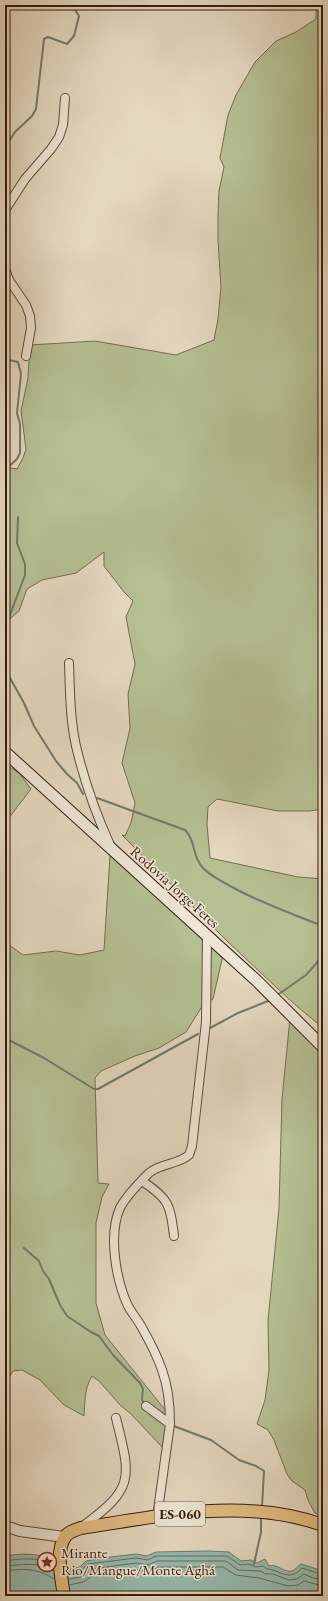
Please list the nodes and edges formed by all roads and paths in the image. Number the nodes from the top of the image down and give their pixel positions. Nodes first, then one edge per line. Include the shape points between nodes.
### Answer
1 (65, 98) dead end
2 (5, 210) edge
3 (5, 268) edge
4 (26, 356) dead end
5 (69, 663) dead end
6 (5, 752) edge
7 (112, 850) junction
8 (207, 936) junction
9 (323, 1047) edge
10 (142, 1181) junction
11 (174, 1236) dead end
12 (146, 1406) dead end
13 (116, 1418) dead end
14 (170, 1424) junction
15 (157, 1517) junction
16 (323, 1525) edge
17 (5, 1526) edge
18 (81, 1528) junction
19 (64, 1537) junction
20 (64, 1596) edge

1 - 2 street via 63,125 59,137 25,179
3 - 4 street via 30,316 32,328
5 - 7 street via 76,746 88,791
6 - 7 main road, Rodovia Jorge Feres
7 - 8 main road, Rodovia Jorge Feres
8 - 9 main road, Rodovia Jorge Feres via 279,1002
8 - 10 street via 206,1022 192,1146 189,1155 178,1162 155,1168
10 - 11 street via 165,1198
10 - 14 street via 129,1195 116,1219 114,1236 117,1266 121,1288 129,1307 163,1370 168,1393
12 - 14 street
13 - 18 street via 124,1450 126,1481 109,1506
14 - 15 street
15 - 16 main road, ES-060 via 202,1511 248,1510
15 - 18 main road, ES-060
17 - 19 street via 20,1531
18 - 19 main road, ES-060
19 - 20 main road via 60,1562

